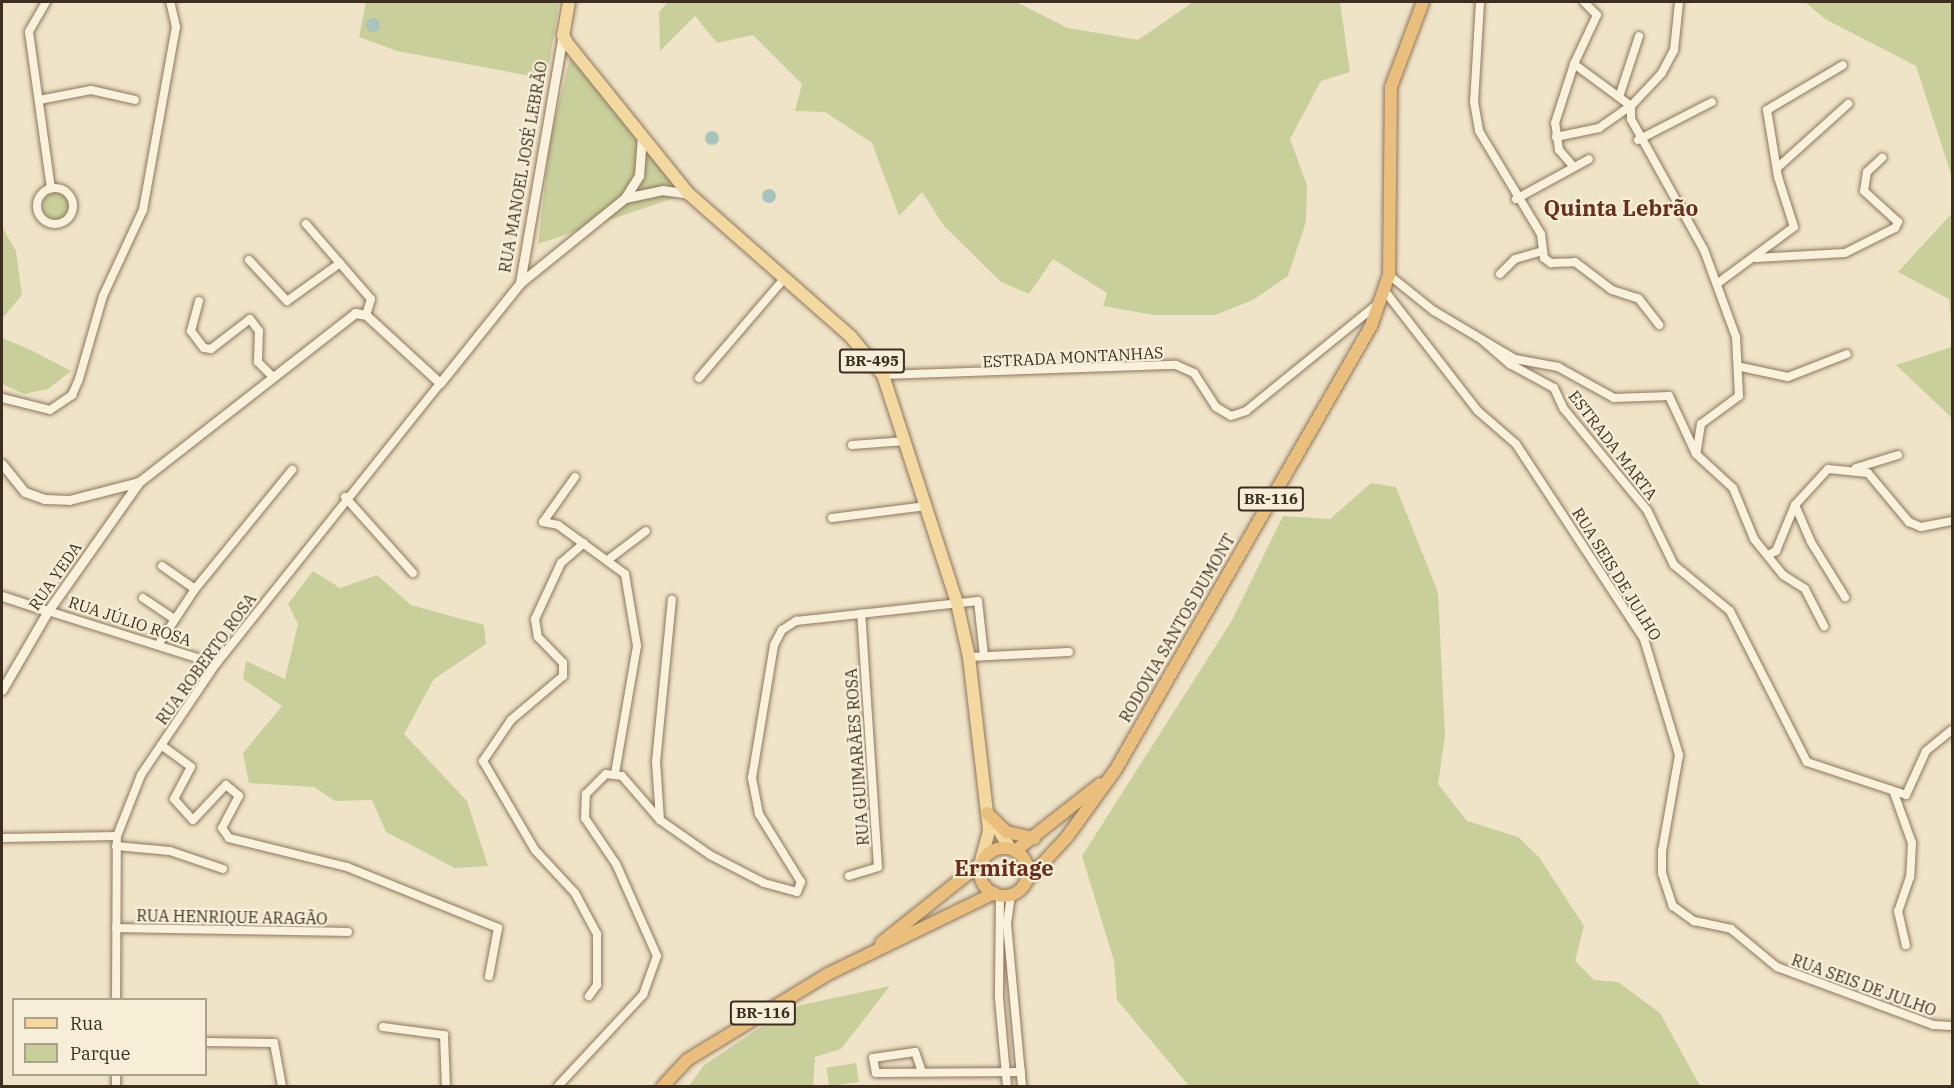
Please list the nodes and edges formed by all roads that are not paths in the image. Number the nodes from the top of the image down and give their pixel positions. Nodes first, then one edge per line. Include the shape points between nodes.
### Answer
1 (46, 2) edge
2 (170, 2) edge
3 (569, 2) edge
4 (1423, 2) edge
5 (1584, 2) edge
6 (1679, 2) edge
7 (1483, 3) edge
8 (563, 35) junction
9 (1639, 36) dead end
10 (1574, 63) junction
11 (1843, 65) dead end
12 (1619, 97) junction
13 (39, 100) junction
14 (135, 100) dead end
15 (1712, 102) dead end
16 (1848, 104) dead end
17 (1631, 106) junction
18 (642, 136) junction
19 (1556, 136) junction
20 (1638, 140) junction
21 (1882, 158) dead end
22 (1589, 159) dead end
23 (1573, 166) junction
24 (1777, 168) junction
25 (51, 188) junction
26 (689, 194) junction
27 (625, 198) junction
28 (1516, 199) junction
29 (306, 224) dead end
30 (1543, 251) junction
31 (1755, 258) junction
32 (249, 260) dead end
33 (340, 263) junction
34 (1500, 274) dead end
35 (1389, 275) junction
36 (784, 279) junction
37 (520, 283) junction
38 (1718, 283) junction
39 (1384, 290) junction
40 (199, 301) dead end
41 (1380, 302) junction
42 (366, 315) junction
43 (1659, 325) dead end
44 (1482, 340) junction
45 (1847, 354) dead end
46 (1741, 367) junction
47 (883, 375) junction
48 (273, 377) junction
49 (699, 378) dead end
50 (440, 383) junction
51 (2, 398) edge
52 (906, 441) junction
53 (852, 445) dead end
54 (1696, 454) junction
55 (1899, 455) dead end
56 (2, 465) edge
57 (1854, 468) junction
58 (292, 470) dead end
59 (575, 477) dead end
60 (139, 482) junction
61 (345, 497) junction
62 (1795, 505) junction
63 (926, 506) junction
64 (832, 518) dead end
65 (1953, 521) edge
66 (646, 531) dead end
67 (584, 543) junction
68 (1770, 554) junction
69 (609, 559) junction
70 (162, 566) dead end
71 (413, 573) dead end
72 (195, 589) junction
73 (2, 596) edge
74 (1845, 597) dead end
75 (143, 598) dead end
76 (672, 600) dead end
77 (957, 603) junction
78 (48, 611) junction
79 (861, 614) junction
80 (174, 618) junction
81 (1824, 626) dead end
82 (158, 645) junction
83 (1069, 652) dead end
84 (984, 655) junction
85 (969, 657) junction
86 (216, 664) junction
87 (2, 690) edge
88 (1953, 730) edge
89 (161, 745) junction
90 (1116, 769) junction
91 (615, 774) junction
92 (1894, 793) junction
93 (987, 813) junction
94 (660, 820) junction
95 (117, 836) junction
96 (2, 838) edge
97 (1034, 838) junction
98 (116, 846) junction
99 (1012, 849) junction
100 (980, 864) junction
101 (223, 869) dead end
102 (849, 876) dead end
103 (1028, 879) junction
104 (1002, 895) junction
105 (116, 928) junction
106 (348, 932) dead end
107 (1906, 945) dead end
108 (871, 951) junction
109 (489, 976) dead end
110 (589, 996) dead end
111 (116, 998) edge
112 (1953, 1026) edge
113 (383, 1027) dead end
114 (207, 1042) edge
115 (921, 1069) junction
116 (1006, 1072) junction
117 (1021, 1072) junction
118 (282, 1086) edge
119 (446, 1086) edge
120 (558, 1086) edge
121 (663, 1086) edge
122 (1007, 1086) edge
123 (1022, 1086) edge

1 - 13 street via 29,32
2 - 51 street via 176,27 143,210 103,296 72,395 50,410
3 - 8 main road, RUA MANOEL JOSÉ LEBRÃO
4 - 35 highway, RODOVIA SANTOS DUMONT / BR-116 via 1398,57 1388,105
5 - 10 street via 1597,15
6 - 17 street via 1680,26 1668,62
7 - 28 street via 1476,117
8 - 18 main road, BR-495
8 - 37 street, RUA MANOEL JOSÉ LEBRÃO
9 - 12 street
10 - 12 street
10 - 19 street via 1555,123
11 - 24 street via 1767,110
12 - 17 street
13 - 14 street via 91,90
13 - 25 street
15 - 20 street
16 - 24 street
17 - 19 street via 1599,128
17 - 20 street
18 - 26 main road, BR-495
18 - 27 street via 639,176
19 - 23 street via 1559,150
20 - 38 street via 1693,228
21 - 31 street via 1867,171 1864,191 1898,222 1894,228 1845,254
22 - 23 street
23 - 28 street
24 - 31 street via 1794,226
25 - 25 street via 39,199 38,210 49,222 60,223 73,211 72,198
26 - 27 street via 662,190
26 - 36 main road, BR-495
27 - 37 street
28 - 30 street via 1541,234
29 - 33 street
30 - 34 street via 1515,259
30 - 43 street via 1547,262 1570,260 1612,290 1638,299
31 - 38 street
32 - 33 street via 287,301
33 - 42 street via 371,299
35 - 39 highway, RODOVIA SANTOS DUMONT / BR-116
35 - 44 street via 1434,311
36 - 47 main road, BR-495 via 851,337
36 - 49 street
37 - 50 street, RUA MANOEL JOSÉ LEBRÃO
38 - 46 street
39 - 41 highway, RODOVIA SANTOS DUMONT / BR-116
39 - 112 street, RUA SEIS DE JULHO via 1478,411 1516,444 1644,639 1679,755 1662,851 1662,873 1673,906 1694,921 1731,929 1777,967 1933,1025
40 - 48 street via 191,331 204,348 211,349 250,319 259,331 258,362
41 - 47 street, ESTRADA MONTANHAS via 1246,411 1231,417 1216,407 1194,373 1176,365
41 - 90 highway, RODOVIA SANTOS DUMONT / BR-116 via 1361,346
42 - 48 street via 344,319
42 - 50 street
44 - 54 street via 1515,359 1558,367 1614,398 1669,396
44 - 92 street, ESTRADA MARTA via 1510,364 1550,383 1647,510 1674,565 1730,611 1803,758 1834,774 1878,782
45 - 46 street via 1788,377
46 - 54 street via 1739,396 1701,424
47 - 52 main road, BR-495
48 - 60 street
50 - 61 street, RUA ROBERTO ROSA
52 - 53 street
52 - 63 main road, BR-495
54 - 68 street via 1733,488 1746,527
55 - 57 street
56 - 60 street via 25,492 44,499 69,500
57 - 62 street via 1821,472
57 - 65 street via 1874,478 1896,512 1910,522 1921,527
58 - 72 street
59 - 67 street via 543,522 558,525
60 - 78 street, RUA YEDA
61 - 71 street
61 - 86 street, RUA ROBERTO ROSA
62 - 68 street via 1776,551
62 - 74 street via 1811,543
63 - 64 street
63 - 77 main road, BR-495
66 - 69 street
67 - 69 street
67 - 110 street via 561,563 535,619 538,637 563,663 563,676 511,720 483,761 536,850 575,893 597,934 597,985
68 - 81 street via 1783,575 1809,594
69 - 91 street via 624,574 638,646
70 - 72 street
72 - 80 street
73 - 78 street, RUA JÚLIO ROSA
75 - 80 street
76 - 94 street via 656,762
77 - 79 street
77 - 84 street via 979,602
77 - 85 main road, BR-495
78 - 82 street, RUA JÚLIO ROSA
78 - 87 street, RUA YEDA
79 - 94 street via 796,621 782,630 774,645 753,793 759,814 801,882 797,892 764,883
79 - 102 street, RUA GUIMARÃES ROSA via 878,867
80 - 82 street
82 - 86 street, RUA JÚLIO ROSA
83 - 84 street
84 - 85 street
85 - 93 main road, BR-495
86 - 89 street, RUA ROBERTO ROSA
88 - 92 street via 1926,751 1906,795
89 - 95 street, RUA ROBERTO ROSA via 128,802
89 - 109 street via 191,767 174,803 193,820 226,785 239,796 222,828 229,838 347,867 498,928
90 - 97 highway, BR-116
90 - 103 highway, BR-116 via 1067,837
91 - 94 street
91 - 120 street via 606,774 586,794 585,818 616,864 652,941 656,969 643,995
92 - 107 street via 1912,843 1910,878 1898,911
93 - 97 highway via 1007,832
93 - 99 main road, BR-495
93 - 100 main road, BR-495 via 988,843
95 - 96 street
95 - 98 street, RUA ROBERTO ROSA
97 - 99 highway, BR-116
98 - 101 street via 170,851
98 - 105 street, RUA ROBERTO ROSA
99 - 100 highway, BR-116 via 993,850
99 - 103 highway
100 - 104 highway via 983,882
100 - 108 highway, BR-116
103 - 104 highway, BR-116
104 - 108 highway, BR-116
104 - 116 street via 999,998
104 - 117 street
105 - 106 street, RUA HENRIQUE ARAGÃO
105 - 111 street, RUA ROBERTO ROSA
108 - 121 highway, BR-116 via 711,1045
113 - 119 street via 444,1035
114 - 118 street via 274,1042
115 - 115 street via 876,1073 873,1058 915,1052
115 - 116 street
116 - 117 street
116 - 122 street
117 - 123 street

